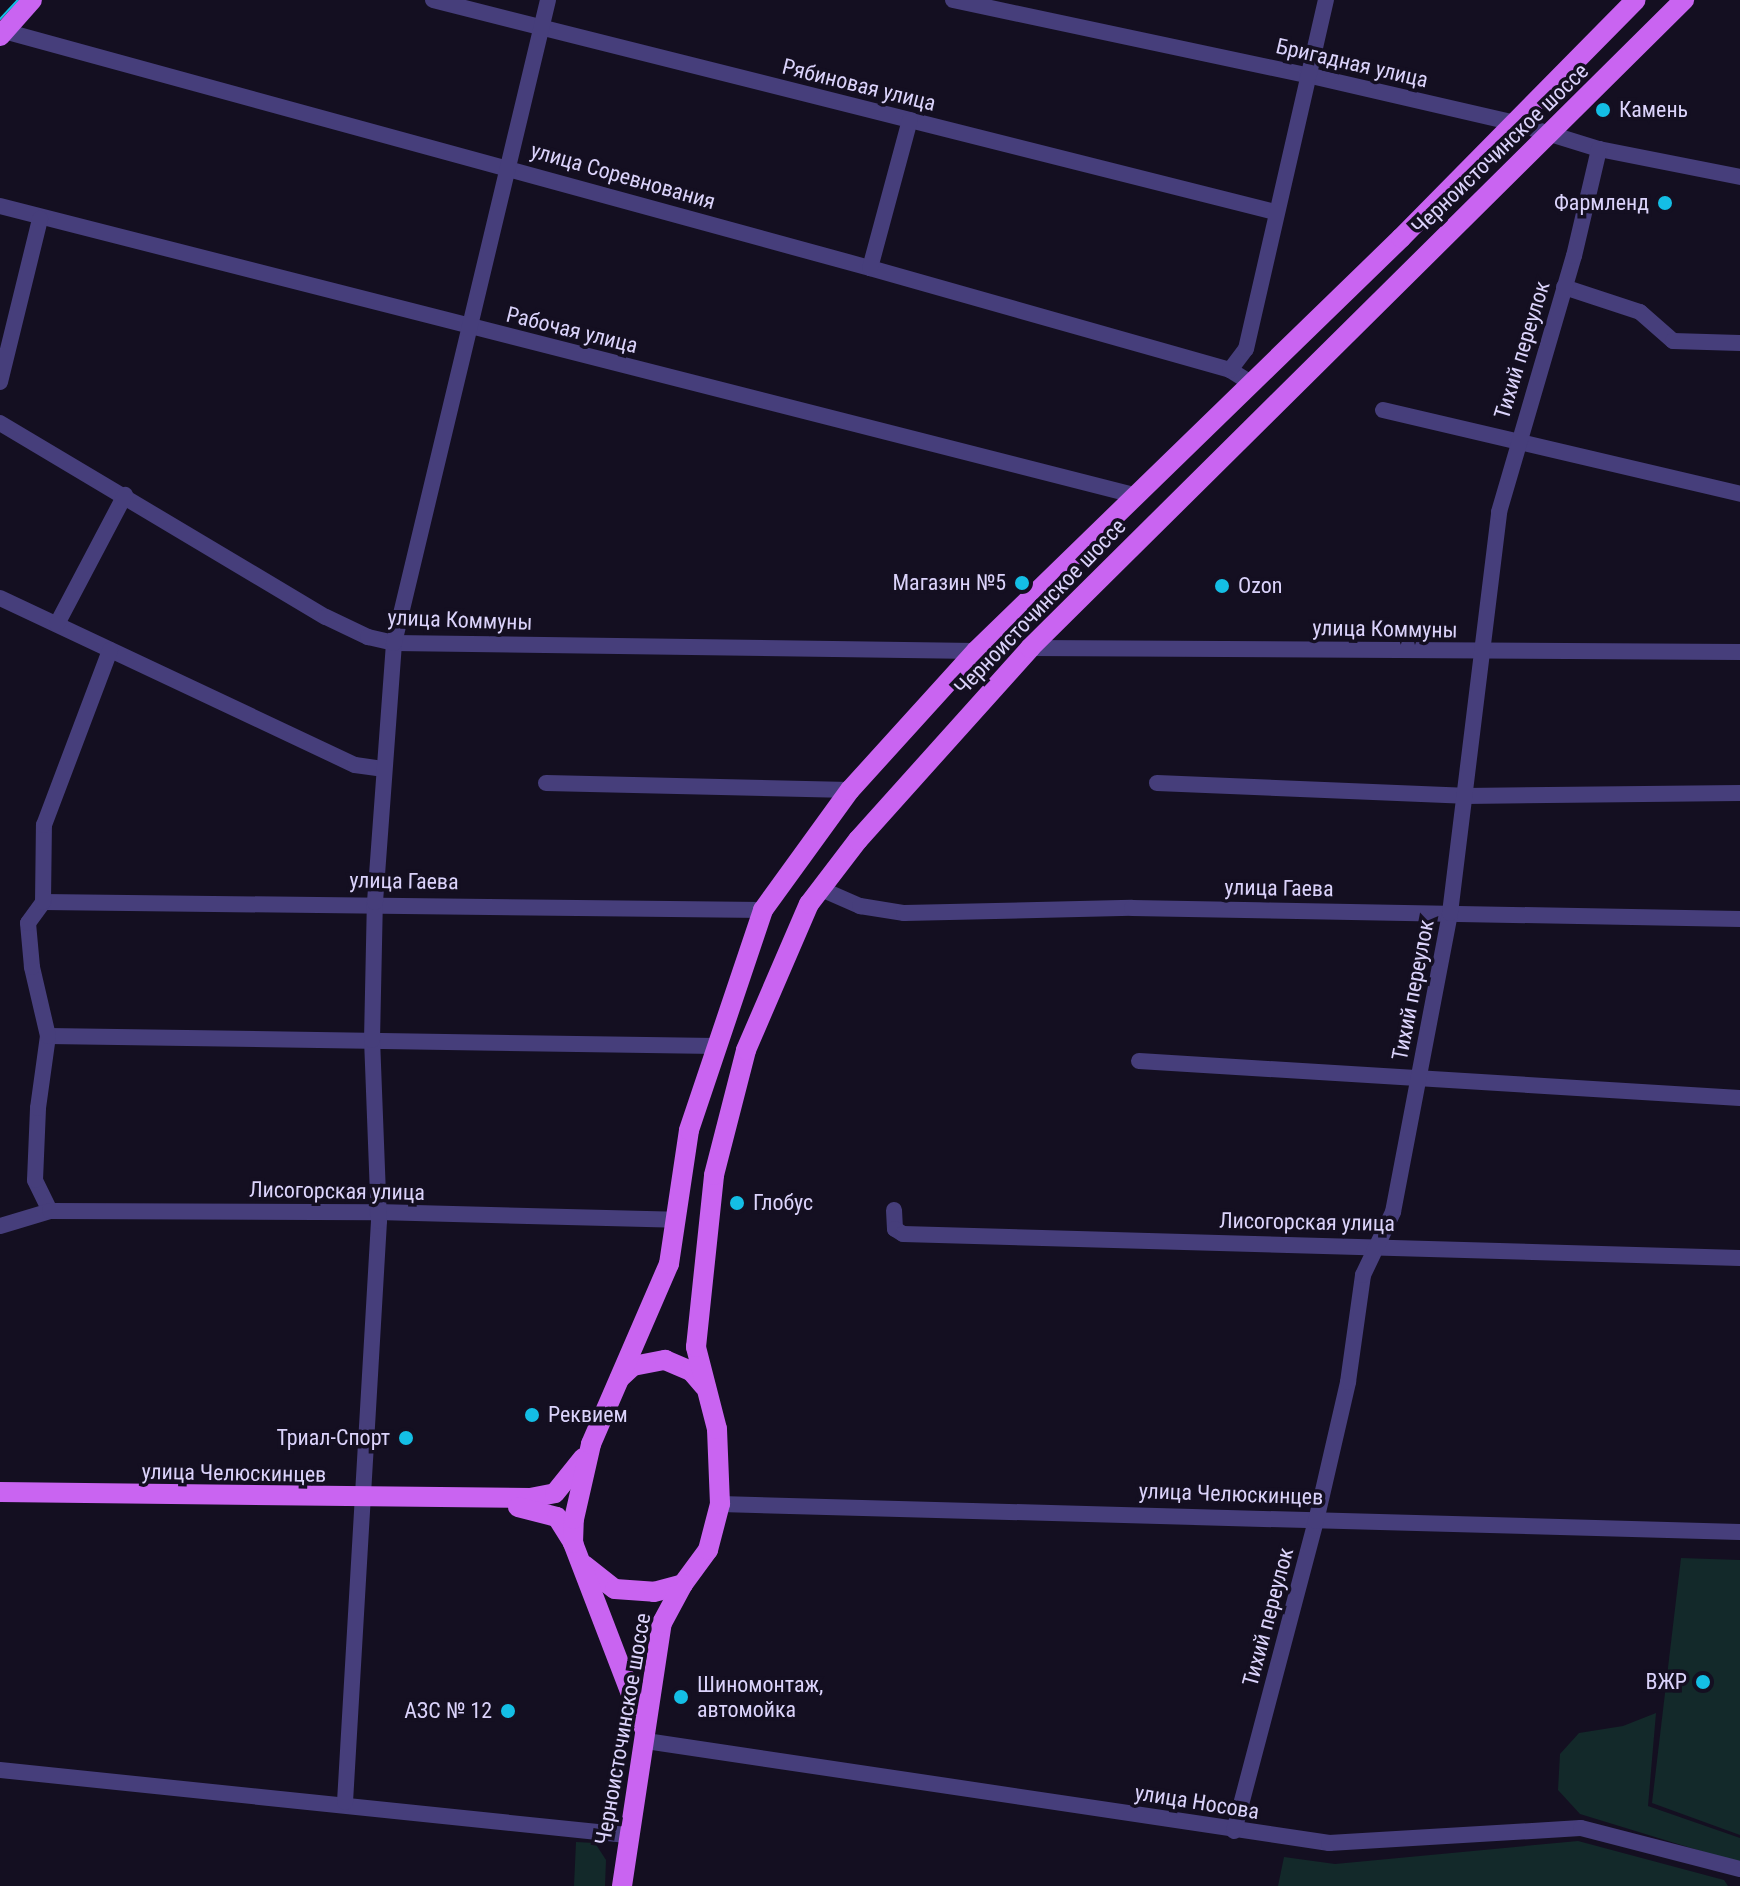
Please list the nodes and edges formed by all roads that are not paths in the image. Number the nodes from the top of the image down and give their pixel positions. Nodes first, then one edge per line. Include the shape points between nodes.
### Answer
1 (32, 0) edge
2 (433, 0) edge
3 (548, 0) edge
4 (953, 0) edge
5 (1326, 0) edge
6 (1636, 0) edge
7 (1684, 0) edge
8 (540, 28) junction
9 (2, 34) edge
10 (1307, 75) junction
11 (910, 120) junction
12 (1515, 123) junction
13 (1548, 136) junction
14 (1599, 149) junction
15 (506, 167) junction
16 (1740, 177) edge
17 (0, 206) edge
18 (1275, 212) junction
19 (40, 219) junction
20 (870, 268) junction
21 (1564, 287) junction
22 (471, 328) junction
23 (1740, 343) edge
24 (1230, 370) junction
25 (0, 382) edge
26 (1249, 382) junction
27 (1383, 410) dead end
28 (0, 423) edge
29 (1516, 444) junction
30 (1740, 494) edge
31 (125, 495) junction
32 (1134, 495) junction
33 (0, 598) edge
34 (57, 624) junction
35 (992, 636) junction
36 (394, 643) junction
37 (110, 650) junction
38 (976, 651) junction
39 (1483, 652) junction
40 (1740, 652) edge
41 (1024, 655) junction
42 (383, 769) junction
43 (546, 783) dead end
44 (1157, 783) dead end
45 (850, 790) junction
46 (1740, 793) edge
47 (1464, 796) junction
48 (821, 889) junction
49 (43, 902) junction
50 (375, 902) junction
51 (763, 910) junction
52 (1450, 913) junction
53 (1740, 919) edge
54 (48, 1036) junction
55 (372, 1040) junction
56 (716, 1046) junction
57 (1139, 1061) dead end
58 (1418, 1080) junction
59 (1740, 1098) edge
60 (894, 1210) dead end
61 (50, 1211) junction
62 (377, 1212) junction
63 (676, 1220) junction
64 (0, 1226) edge
65 (1376, 1244) junction
66 (1740, 1258) edge
67 (620, 1378) junction
68 (709, 1392) junction
69 (591, 1444) junction
70 (0, 1492) edge
71 (366, 1499) junction
72 (466, 1500) junction
73 (720, 1504) junction
74 (1316, 1521) junction
75 (1740, 1532) edge
76 (573, 1543) junction
77 (581, 1562) junction
78 (683, 1584) junction
79 (645, 1735) junction
80 (0, 1770) edge
81 (345, 1802) junction
82 (1234, 1831) junction
83 (627, 1835) junction
84 (1740, 1869) edge
85 (622, 1886) edge

1 - 9 main road
2 - 8 street, Рябиновая улица
3 - 8 street
4 - 10 street, Бригадная улица
5 - 10 street
6 - 12 main road, Черноисточинское шоссе
7 - 13 main road, Черноисточинское шоссе
8 - 11 street, Рябиновая улица
8 - 15 street
9 - 15 street, улица Соревнования
10 - 12 street, Бригадная улица
10 - 18 street
11 - 18 street, Рябиновая улица
11 - 20 street
12 - 13 street, Бригадная улица
12 - 26 main road, Черноисточинское шоссе
13 - 14 street, Бригадная улица
13 - 41 main road, Черноисточинское шоссе
14 - 16 street, Бригадная улица
14 - 21 street, Тихий переулок
15 - 20 street, улица Соревнования
15 - 22 street
17 - 19 street, Рабочая улица
18 - 24 street via 1246,349
19 - 22 street, Рабочая улица
19 - 25 street
20 - 24 street, улица Соревнования
21 - 23 street via 1640,312 1673,341
21 - 29 street, Тихий переулок
22 - 32 street, Рабочая улица
22 - 36 street
24 - 26 street, улица Соревнования
26 - 32 main road, Черноисточинское шоссе
27 - 29 street
28 - 31 street, улица Коммуны
29 - 30 street
29 - 39 street, Тихий переулок via 1499,512
31 - 34 street
31 - 36 street, улица Коммуны via 326,617
32 - 35 main road, Черноисточинское шоссе
33 - 34 street
34 - 37 street
35 - 38 main road, Черноисточинское шоссе
35 - 41 main road
36 - 38 street, улица Коммуны
36 - 42 street
37 - 42 street via 355,765
37 - 49 street via 44,825
38 - 45 main road, Черноисточинское шоссе
39 - 40 street, улица Коммуны
39 - 41 street, улица Коммуны
39 - 47 street, Тихий переулок
41 - 48 main road, Черноисточинское шоссе
42 - 50 street
43 - 45 street
44 - 47 street
45 - 51 main road, Черноисточинское шоссе
46 - 47 street
47 - 52 street, Тихий переулок
48 - 52 street, улица Гаева via 860,906 904,913 1073,908
48 - 68 main road, Черноисточинское шоссе via 769,987 720,1140 697,1311 696,1347
49 - 50 street, улица Гаева
49 - 54 street via 28,923
50 - 51 street, улица Гаева
50 - 55 street
51 - 56 main road, Черноисточинское шоссе
52 - 53 street, улица Гаева
52 - 58 street, Тихий переулок
54 - 55 street
54 - 61 street via 35,1180
55 - 56 street
55 - 62 street
56 - 63 main road, Черноисточинское шоссе via 689,1130
57 - 58 street
58 - 59 street
58 - 65 street, Тихий переулок via 1393,1212
60 - 65 street, Лисогорская улица via 895,1229 903,1234
61 - 62 street, Лисогорская улица
61 - 64 street, Лисогорская улица
62 - 63 street, Лисогорская улица
62 - 71 street
63 - 67 main road, Черноисточинское шоссе via 669,1264
65 - 66 street, Лисогорская улица
65 - 74 street, Тихий переулок via 1363,1275 1348,1382
67 - 68 main road via 633,1366 665,1360 691,1371
67 - 69 main road
68 - 73 main road
69 - 72 main road, улица Челюскинцев via 555,1493
69 - 76 main road
70 - 71 main road, улица Челюскинцев
71 - 72 main road, улица Челюскинцев
71 - 81 street
72 - 76 main road, улица Челюскинцев via 540,1509 557,1517
73 - 74 street, улица Челюскинцев
73 - 78 main road via 708,1550
74 - 75 street, улица Челюскинцев
74 - 82 street, Тихий переулок
76 - 77 main road
77 - 78 main road via 603,1582 628,1592
77 - 79 main road
78 - 79 main road, Черноисточинское шоссе via 662,1623
79 - 82 street, улица Носова
79 - 83 main road, Черноисточинское шоссе
80 - 81 street
81 - 83 street
82 - 84 street, улица Носова via 1366,1843 1581,1828
83 - 85 main road, Черноисточинское шоссе

